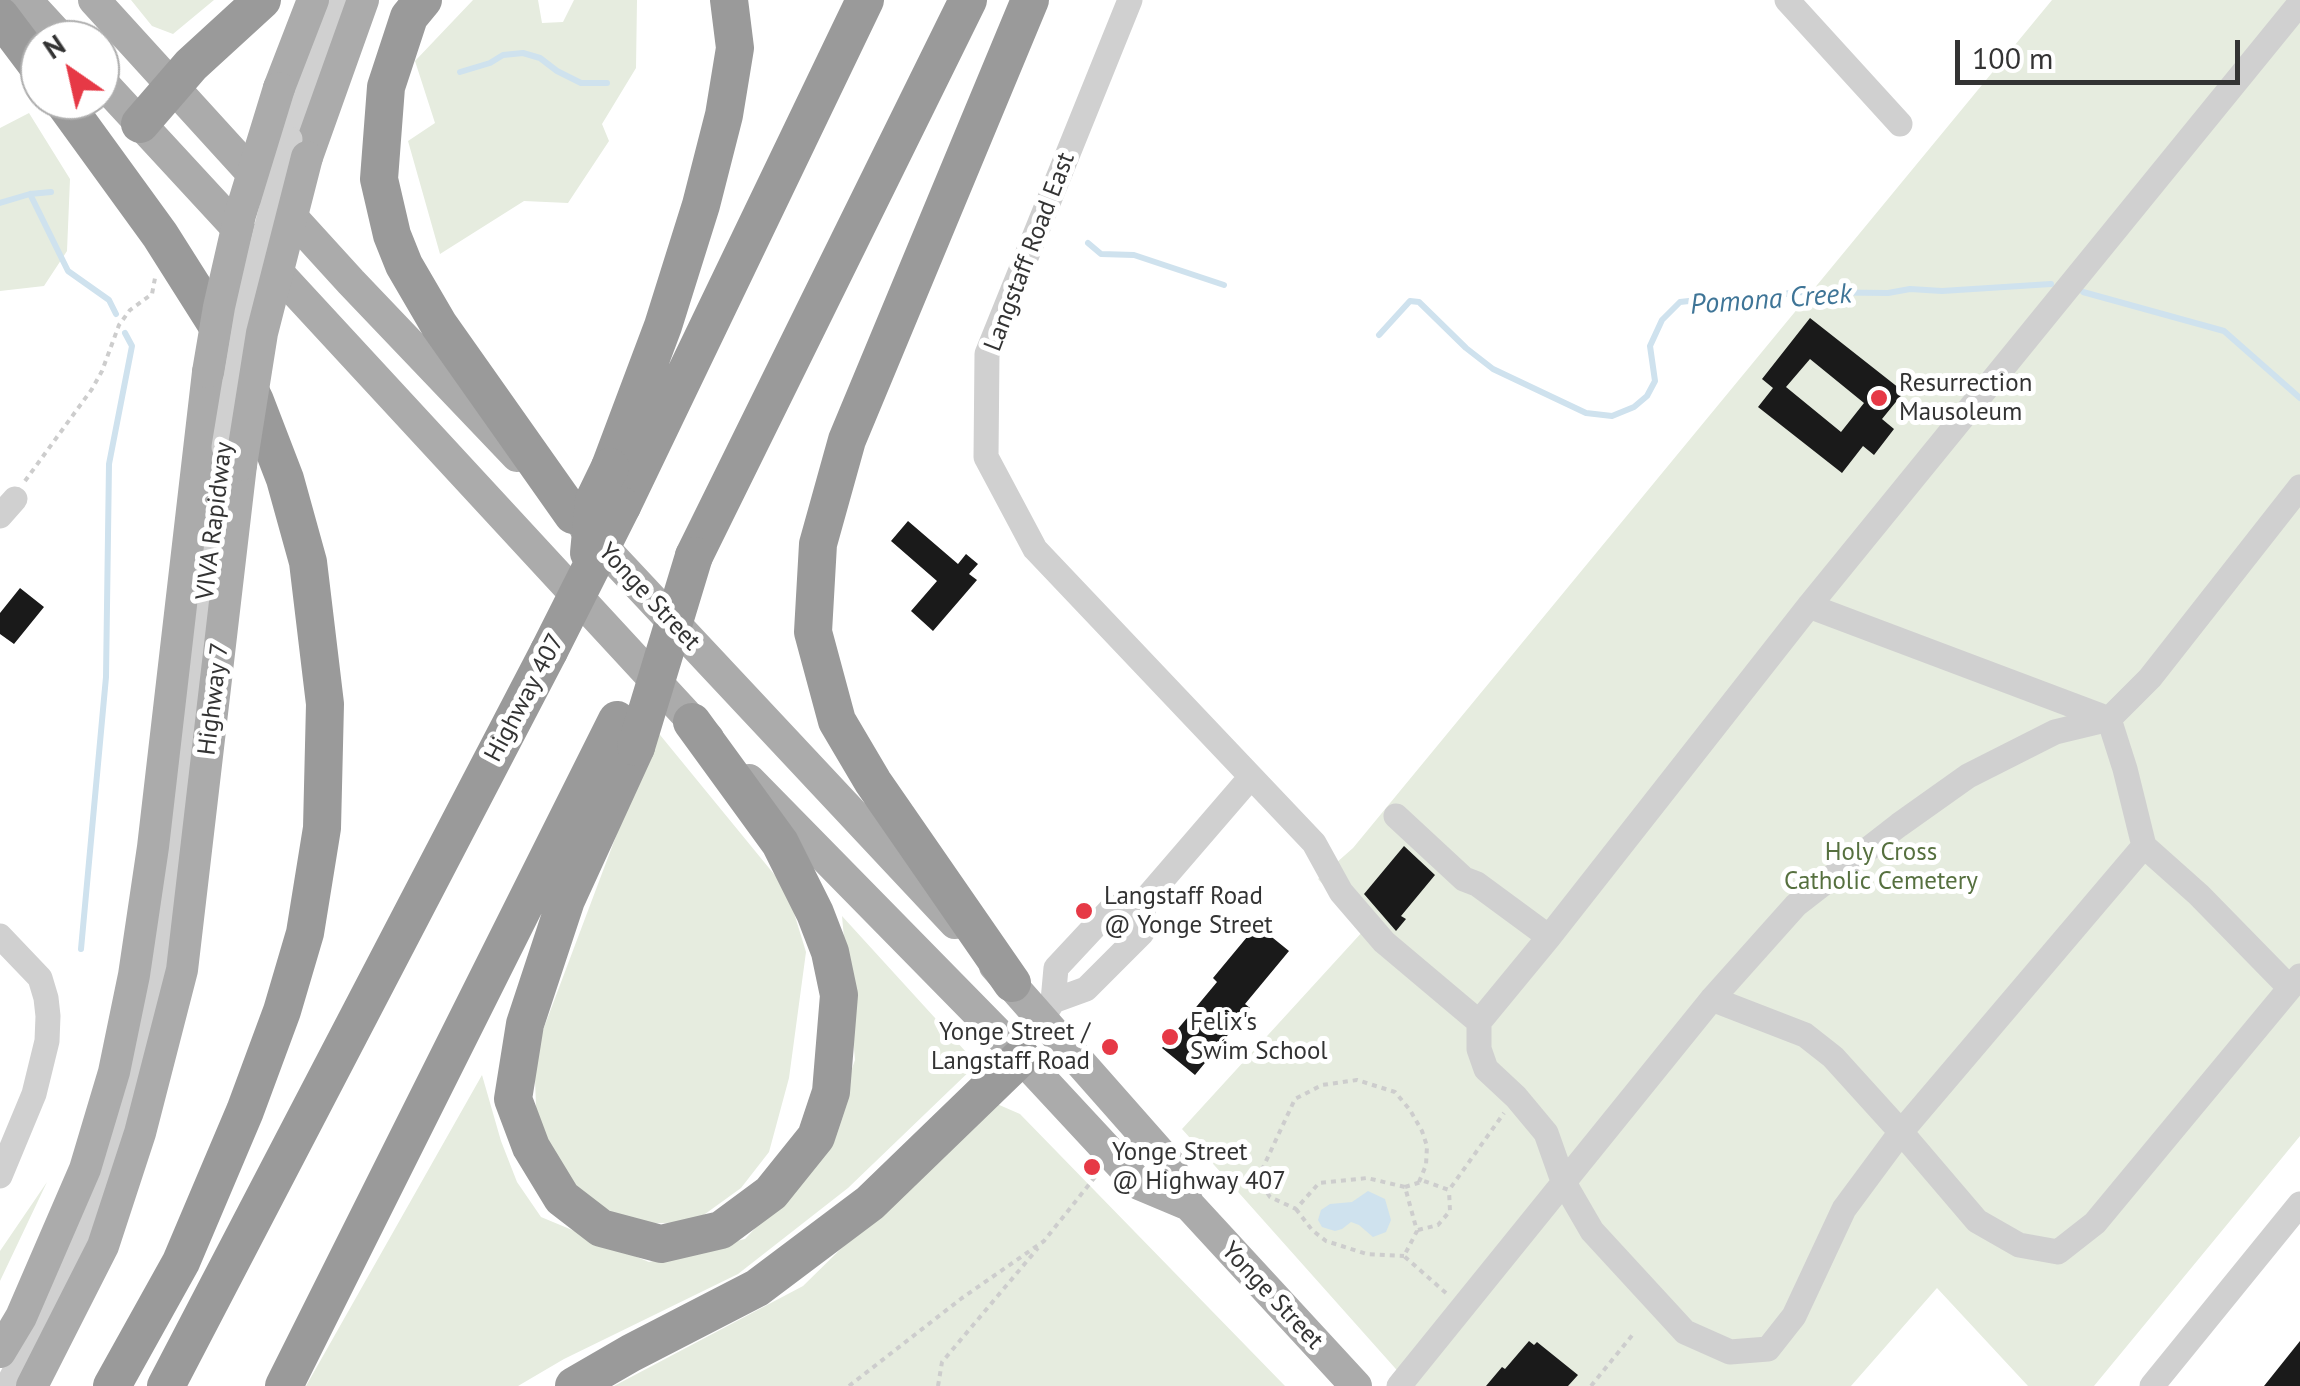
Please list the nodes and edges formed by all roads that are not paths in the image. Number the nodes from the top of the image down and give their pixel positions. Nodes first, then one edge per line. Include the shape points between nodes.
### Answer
1 (26, 0) edge
2 (94, 0) edge
3 (262, 0) edge
4 (313, 0) edge
5 (341, 0) edge
6 (363, 0) edge
7 (423, 0) edge
8 (730, 0) edge
9 (865, 0) edge
10 (968, 0) edge
11 (1030, 0) edge
12 (1130, 0) edge
13 (1786, 0) edge
14 (2300, 3) edge
15 (0, 16) edge
16 (44, 20) edge
17 (20, 42) edge
18 (173, 85) junction
19 (120, 102) edge
20 (76, 120) edge
21 (140, 124) junction
22 (1900, 124) dead end
23 (299, 148) junction
24 (232, 456) junction
25 (2300, 487) edge
26 (572, 516) junction
27 (586, 581) junction
28 (1809, 606) junction
29 (2109, 719) junction
30 (692, 722) junction
31 (627, 734) junction
32 (1250, 778) junction
33 (1396, 816) dead end
34 (2144, 846) junction
35 (1144, 901) junction
36 (0, 936) edge
37 (1549, 937) junction
38 (2295, 982) edge
39 (1012, 983) junction
40 (1712, 999) junction
41 (1048, 1009) junction
42 (1479, 1022) junction
43 (1021, 1058) junction
44 (1901, 1132) junction
45 (0, 1176) edge
46 (1563, 1181) junction
47 (2300, 1204) edge
48 (1189, 1205) junction
49 (0, 1352) edge
50 (7, 1386) edge
51 (32, 1386) edge
52 (112, 1386) edge
53 (166, 1386) edge
54 (284, 1386) edge
55 (574, 1386) edge
56 (1356, 1386) edge
57 (1399, 1386) edge
58 (2152, 1386) edge

1 - 16 main road
2 - 18 main road, Yonge Street
3 - 18 highway
4 - 49 main road, Highway 7, bridge via 240,215 219,307 152,846 114,1072 85,1170
5 - 23 street
6 - 23 main road, Highway 7
7 - 26 highway via 386,87 379,179 392,235 439,325
8 - 27 highway, bridge via 735,48 724,115 663,326 594,500
9 - 27 highway, Highway 407, bridge
10 - 31 highway, bridge via 694,556
11 - 39 highway via 847,440 818,544 813,632 837,722
12 - 32 street, Langstaff Road East via 987,354 986,457 1035,549
13 - 22 street
14 - 28 street
15 - 17 highway
18 - 21 highway
18 - 26 main road, Yonge Street
19 - 21 main road, Yonge Street
20 - 52 highway via 170,251 255,400 308,562 325,704 322,828 305,933 282,1011 181,1262
21 - 30 main road, Yonge Street
23 - 24 main road, Highway 7, bridge
24 - 50 street, VIVA Rapidway via 157,982 112,1155 57,1291
24 - 51 main road, Highway 7 via 182,970 104,1246
25 - 29 street via 2150,678
26 - 39 main road, Yonge Street
27 - 53 highway, Highway 407, bridge
28 - 29 street
28 - 37 street
29 - 34 street
29 - 40 street via 2055,732 1968,776 1796,906
30 - 31 highway via 780,843 816,913 839,994 831,1092 816,1138 771,1193 720,1230 661,1244 601,1228 562,1198 531,1147 513,1099 526,1024
30 - 43 main road, Yonge Street
31 - 54 highway
32 - 35 street
32 - 42 street, Langstaff Road East via 1314,842 1341,892 1384,942
33 - 37 street via 1464,878
34 - 38 street
34 - 44 street
35 - 41 street via 1142,933 1086,989
35 - 41 street via 1112,908 1056,968
36 - 45 street via 40,978 48,1016 34,1094
37 - 42 street
38 - 44 street via 2095,1223 2058,1252 2019,1245 1977,1221
39 - 41 main road, Yonge Street
40 - 44 street via 1806,1035
40 - 46 street
41 - 43 main road
41 - 48 main road, Yonge Street via 1168,1162
42 - 46 street via 1486,1069 1546,1133
43 - 48 main road, Yonge Street via 1139,1184
43 - 55 highway via 870,1203 757,1288
44 - 46 street via 1844,1209 1794,1316 1768,1349 1730,1352 1685,1332 1592,1231
46 - 57 street
47 - 58 street
48 - 56 main road, Yonge Street

